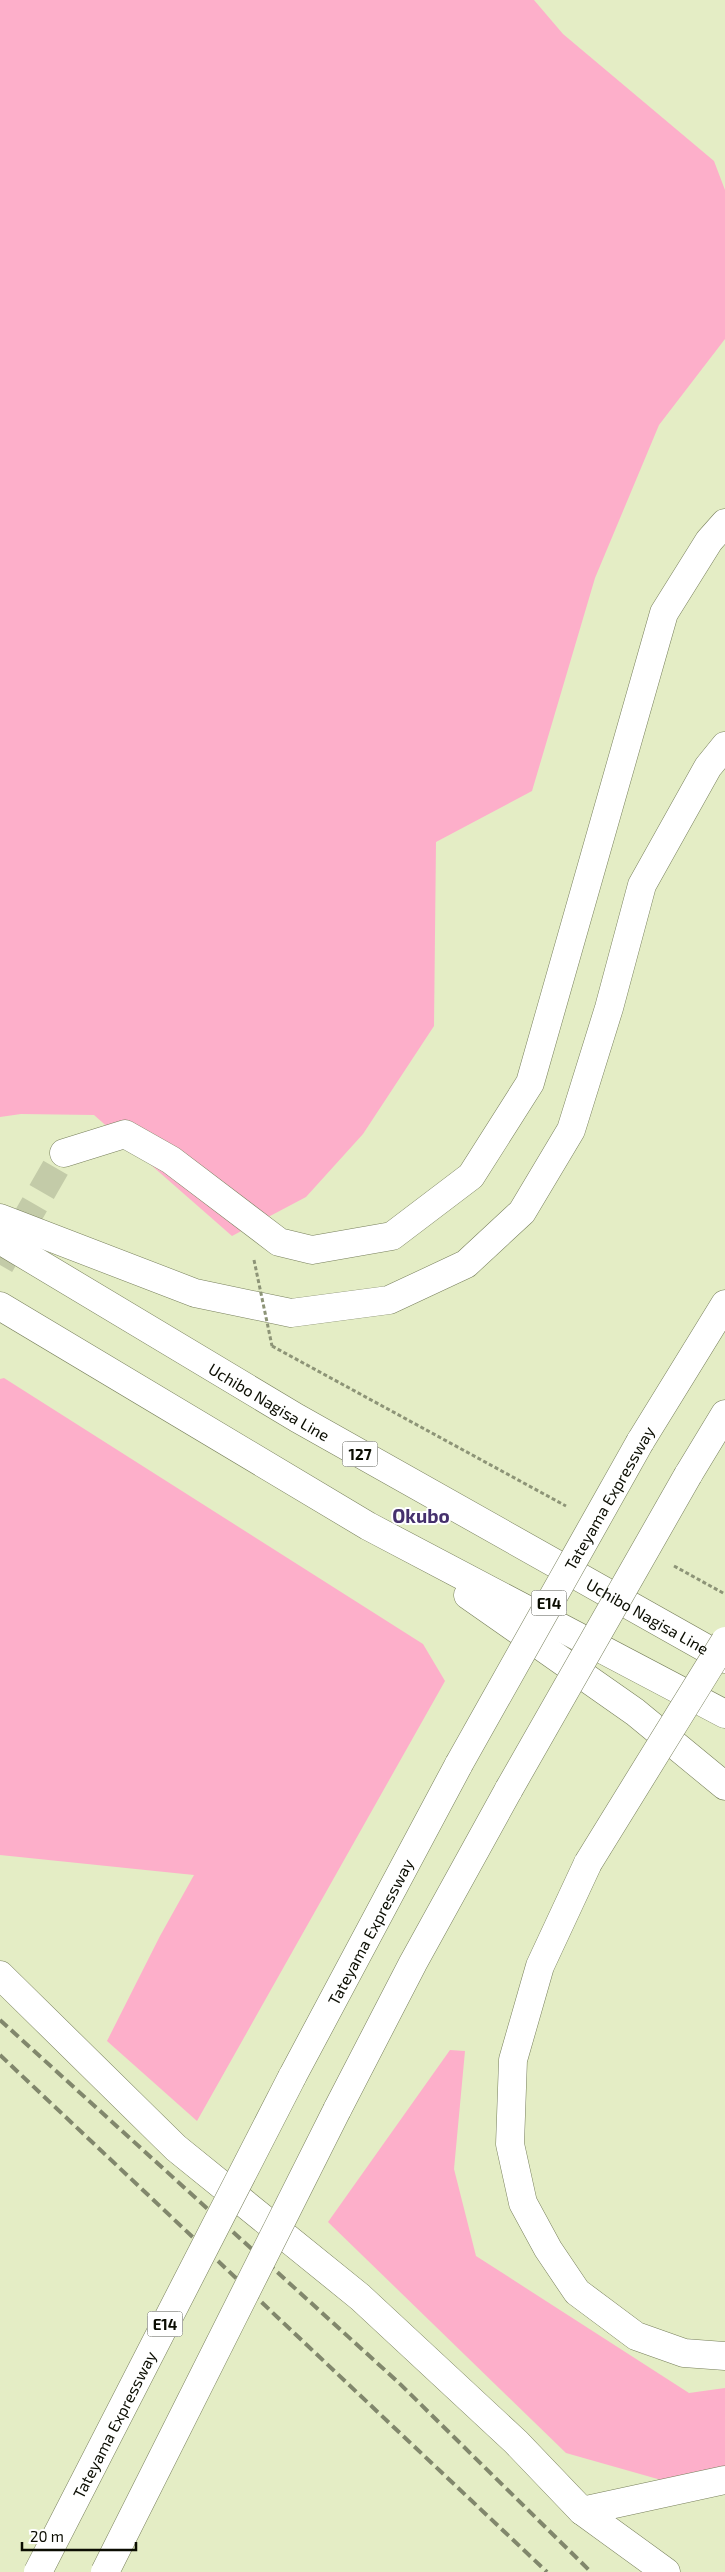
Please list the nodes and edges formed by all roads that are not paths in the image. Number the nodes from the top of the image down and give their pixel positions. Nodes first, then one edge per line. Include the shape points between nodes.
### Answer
1 (725, 523) edge
2 (725, 746) edge
3 (64, 1153) tunnel mouth
4 (0, 1218) edge
5 (0, 1240) edge
6 (725, 1304) edge
7 (0, 1306) edge
8 (725, 1414) edge
9 (368, 1526) junction
10 (725, 1641) edge
11 (725, 1659) edge
12 (725, 1714) edge
13 (725, 1786) edge
14 (0, 1975) edge
15 (725, 2356) edge
16 (725, 2480) edge
17 (582, 2511) junction
18 (38, 2572) edge
19 (105, 2572) edge
20 (666, 2572) edge

1 - 3 main road via 709,541 664,613 530,1083 471,1176 392,1236 312,1250 279,1242 171,1160 125,1134
2 - 4 main road via 708,767 642,885 609,1008 571,1130 522,1212 466,1264 389,1300 292,1313 195,1293
5 - 11 main road, Uchibo Nagisa Line / 127 via 297,1418
6 - 18 main road, Tateyama Expressway / E14, bridge via 640,1442 459,1764 292,2077
7 - 9 main road
8 - 19 main road, bridge via 509,1789 413,1963
9 - 12 main road
9 - 13 main road via 635,1712
10 - 15 main road, bridge via 588,1863 540,1966 514,2060 510,2144 523,2203 577,2292 636,2336 684,2353
14 - 17 main road via 176,2148 360,2297 516,2442
16 - 17 main road
17 - 20 main road

